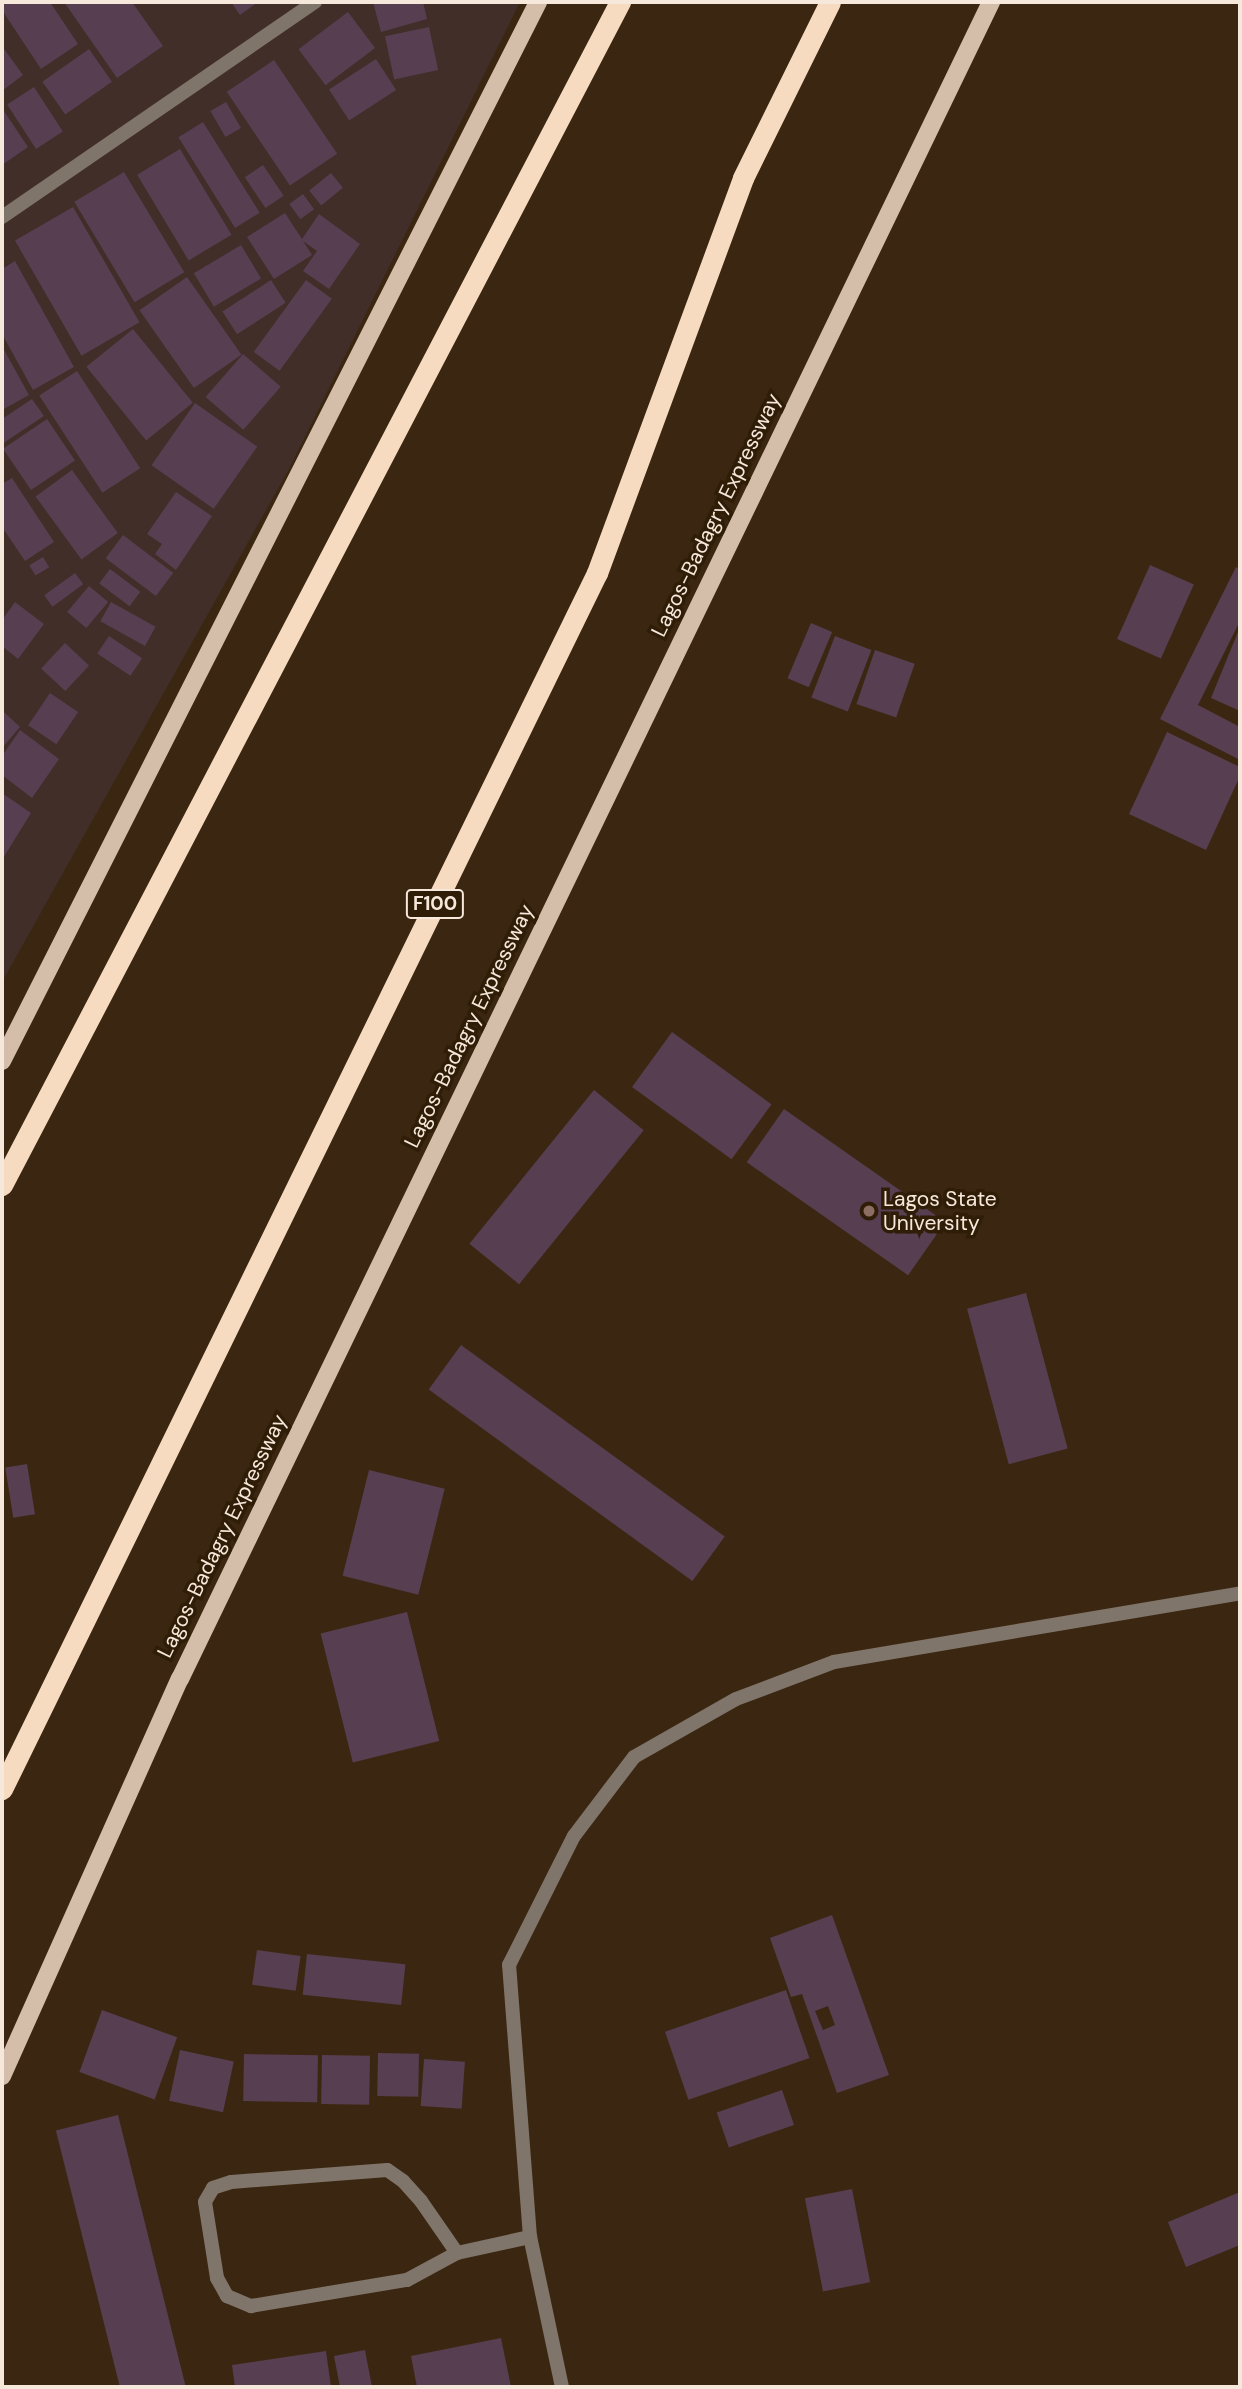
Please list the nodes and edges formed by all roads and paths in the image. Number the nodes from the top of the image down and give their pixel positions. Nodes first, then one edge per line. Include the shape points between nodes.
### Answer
1 (315, 2) edge
2 (538, 2) edge
3 (620, 2) edge
4 (830, 2) edge
5 (992, 2) edge
6 (2, 217) edge
7 (2, 1061) edge
8 (2, 1185) edge
9 (1240, 1593) edge
10 (2, 1789) edge
11 (2, 2076) edge
12 (530, 2237) junction
13 (457, 2253) junction
14 (562, 2387) edge

1 - 6 street
2 - 7 main road
3 - 8 highway
4 - 10 highway, F100 via 743,178 597,573
5 - 11 main road, Lagos-Badagry Expressway via 186,1666
9 - 12 street via 834,1662 736,1699 634,1757 575,1836 509,1965
12 - 13 street
12 - 14 street
13 - 13 street via 421,2201 387,2170 231,2182 213,2188 205,2202 217,2278 227,2296 251,2306 407,2280

